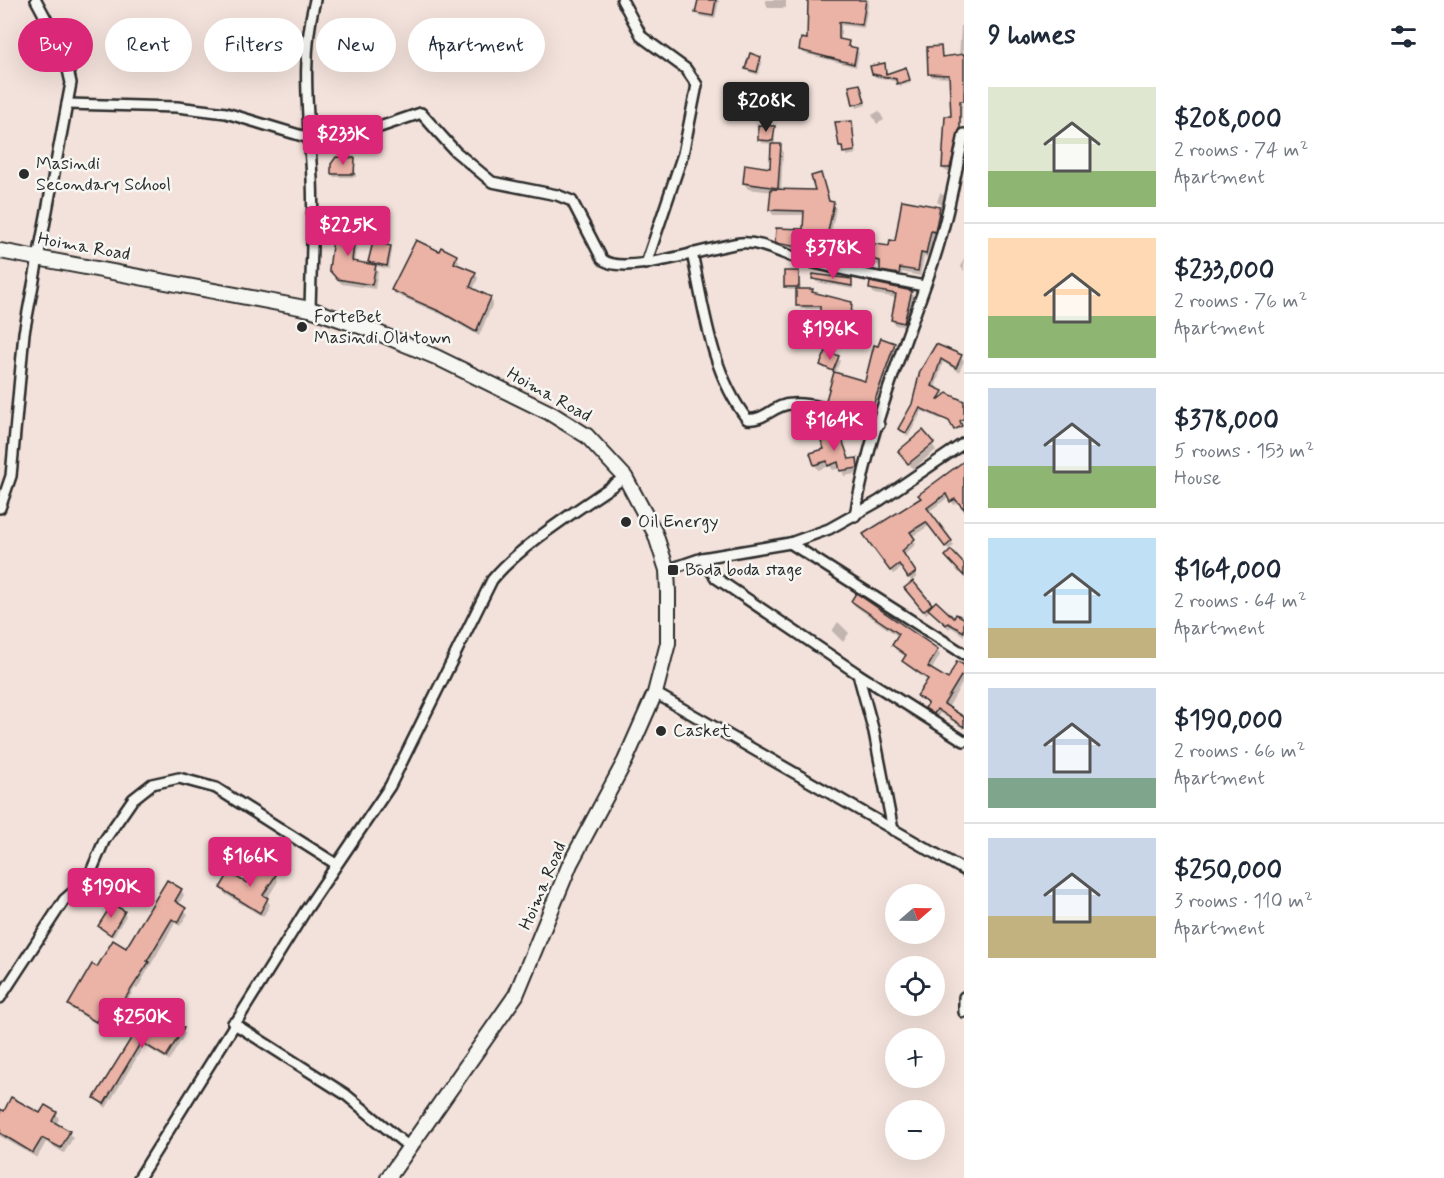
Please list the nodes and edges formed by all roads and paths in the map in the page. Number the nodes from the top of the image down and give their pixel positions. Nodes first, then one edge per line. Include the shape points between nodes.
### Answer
1 (36, 0) edge
2 (315, 0) edge
3 (622, 0) edge
4 (67, 104) junction
5 (964, 134) edge
6 (310, 142) junction
7 (0, 251) edge
8 (692, 253) junction
9 (38, 256) junction
10 (646, 264) junction
11 (924, 286) junction
12 (310, 309) junction
13 (879, 425) junction
14 (964, 444) edge
15 (625, 477) junction
16 (0, 508) edge
17 (855, 516) junction
18 (790, 543) junction
19 (702, 558) junction
20 (667, 570) junction
21 (964, 654) edge
22 (858, 674) junction
23 (655, 693) junction
24 (964, 741) edge
25 (893, 830) junction
26 (336, 864) junction
27 (964, 870) edge
28 (964, 997) edge
29 (0, 998) edge
30 (964, 1012) edge
31 (233, 1023) junction
32 (409, 1147) junction
33 (139, 1178) edge
34 (388, 1178) edge

1 - 4 street via 69,64
2 - 6 street via 307,57
3 - 10 street via 642,37 686,69 697,85 683,154
4 - 6 street via 218,112
4 - 9 street
5 - 11 street via 947,219
6 - 10 street via 368,131 421,113 455,151 492,182 572,201 606,262
6 - 12 street
7 - 9 main road, Hoima Road
8 - 10 street
8 - 11 street via 739,243 756,244 813,263
8 - 13 street via 711,341 729,388 747,419 754,420 790,404 809,405
9 - 12 main road, Hoima Road
9 - 16 street via 24,333 11,476
11 - 13 street
12 - 15 main road, Hoima Road via 436,357 550,413 587,436
13 - 17 street
14 - 17 street
15 - 20 main road, Hoima Road via 655,533
15 - 26 street via 554,528 492,580 406,757 381,801
17 - 18 street
18 - 19 street
18 - 21 street
19 - 20 street
19 - 22 street via 716,578
20 - 23 main road, Hoima Road via 668,643
22 - 24 street
22 - 25 street
23 - 25 street
23 - 32 main road, Hoima Road via 625,761 570,864 516,995
25 - 27 street
26 - 29 street via 216,788 179,778 152,784 133,799 104,841 88,879 64,900
26 - 31 street
28 - 30 street
31 - 32 street via 345,1094
31 - 33 street
32 - 34 main road, Hoima Road

